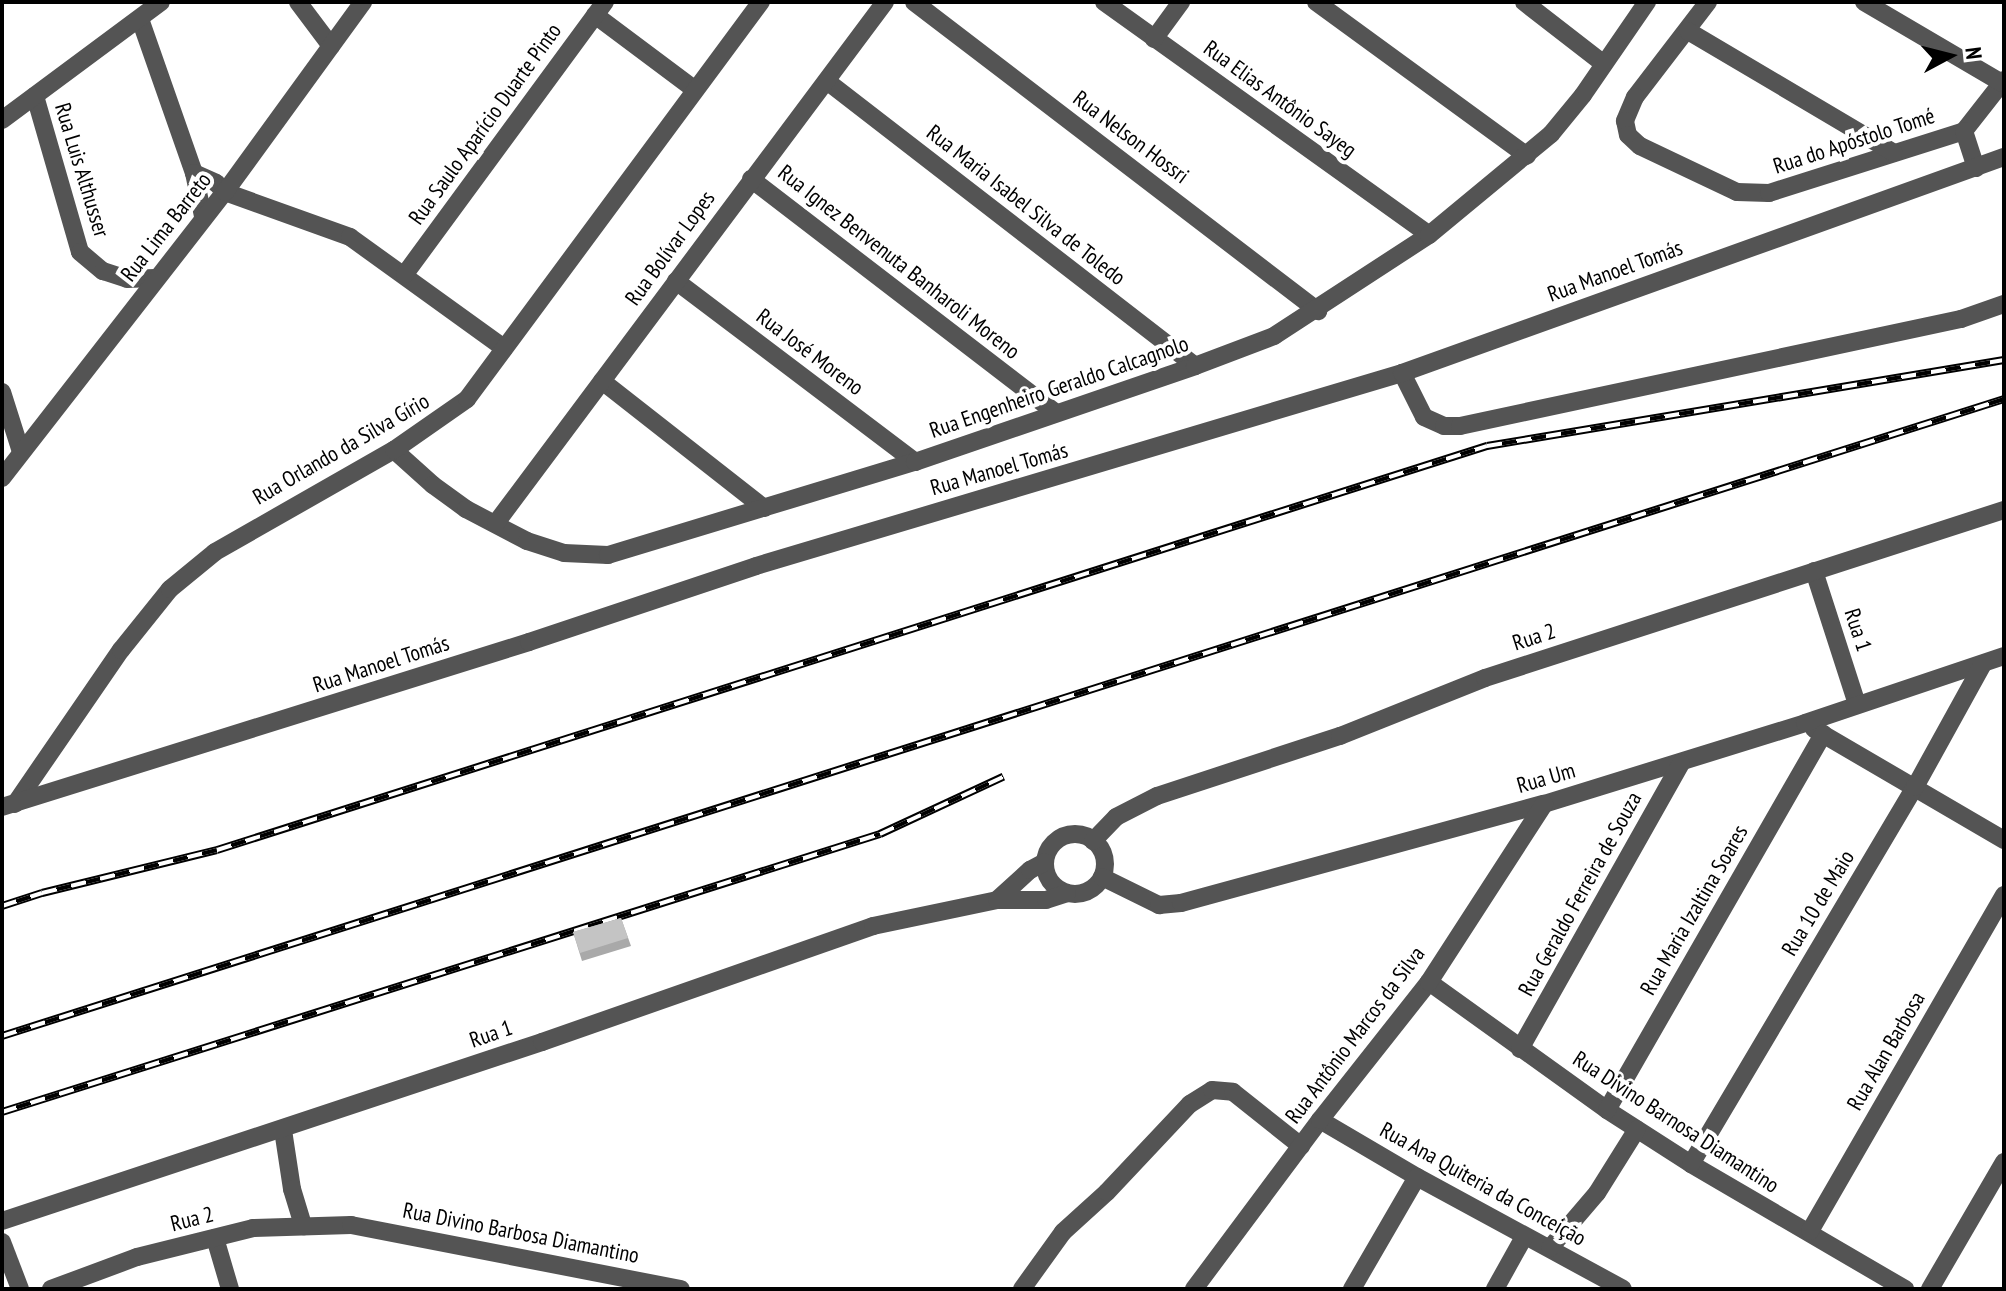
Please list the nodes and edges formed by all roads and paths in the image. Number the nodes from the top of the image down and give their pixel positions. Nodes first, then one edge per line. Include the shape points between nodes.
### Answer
1 (161, 2) edge
2 (298, 2) edge
3 (363, 2) edge
4 (761, 2) edge
5 (885, 2) edge
6 (914, 2) edge
7 (1104, 2) edge
8 (1181, 2) edge
9 (1316, 2) edge
10 (1524, 2) edge
11 (1647, 2) edge
12 (1708, 2) edge
13 (1864, 2) edge
14 (600, 8) edge
15 (140, 19) junction
16 (1688, 31) junction
17 (1154, 39) junction
18 (331, 46) junction
19 (1604, 64) junction
20 (2003, 81) edge
21 (828, 82) junction
22 (694, 89) junction
23 (35, 96) junction
24 (2, 120) edge
25 (1964, 131) junction
26 (1894, 153) junction
27 (1527, 156) junction
28 (2004, 157) edge
29 (1976, 168) junction
30 (194, 173) junction
31 (751, 179) junction
32 (225, 192) junction
33 (203, 216) junction
34 (1429, 235) junction
35 (405, 274) junction
36 (155, 278) junction
37 (127, 279) junction
38 (676, 281) junction
39 (141, 297) junction
40 (2004, 304) edge
41 (1318, 311) junction
42 (504, 348) junction
43 (1195, 366) junction
44 (1402, 373) junction
45 (602, 381) junction
46 (2, 392) edge
47 (1056, 413) junction
48 (394, 450) junction
49 (21, 452) junction
50 (915, 462) junction
51 (2, 478) edge
52 (764, 508) junction
53 (2004, 510) edge
54 (496, 523) junction
55 (1814, 571) junction
56 (1998, 659) edge
57 (1857, 704) junction
58 (1805, 723) junction
59 (1823, 734) junction
60 (1681, 763) junction
61 (1915, 787) junction
62 (1544, 804) junction
63 (9, 806) edge
64 (2004, 840) edge
65 (1093, 841) junction
66 (1045, 862) junction
67 (1102, 877) junction
68 (1067, 893) junction
69 (2004, 895) edge
70 (997, 900) junction
71 (1429, 982) junction
72 (1520, 1049) junction
73 (1607, 1110) junction
74 (1320, 1120) junction
75 (1637, 1129) junction
76 (283, 1130) junction
77 (1301, 1146) junction
78 (2004, 1162) edge
79 (1691, 1164) junction
80 (1417, 1177) junction
81 (2, 1221) edge
82 (351, 1225) joint
83 (303, 1226) junction
84 (1810, 1231) junction
85 (1524, 1237) junction
86 (215, 1238) junction
87 (2, 1242) edge
88 (1550, 1248) junction
89 (20, 1289) edge
90 (51, 1289) edge
91 (230, 1289) edge
92 (681, 1289) edge
93 (1022, 1289) edge
94 (1194, 1289) edge
95 (1352, 1289) edge
96 (1495, 1289) edge
97 (1623, 1289) edge
98 (1905, 1289) edge
99 (1930, 1289) edge

1 - 15 street
2 - 18 street
3 - 18 street, Rua Lima Barreto
4 - 22 street, Rua Orlando da Silva Gírio
5 - 21 street, Rua Bolívar Lopes
6 - 41 street, Rua Nelson Hossri
7 - 17 street, Rua Elias Antônio Sayeg
8 - 17 street
9 - 27 street
10 - 19 street
11 - 19 street, Rua Engenheiro Geraldo Calcagnolo
12 - 16 street, Rua do Apóstolo Tomé
13 - 20 street
14 - 22 street
14 - 35 street, Rua Saulo Aparício Duarte Pinto
15 - 23 street
15 - 30 street
16 - 26 street
16 - 26 street, Rua do Apóstolo Tomé via 1628,108 1628,135 1640,146 1751,195
17 - 34 street, Rua Elias Antônio Sayeg
18 - 32 street, Rua Lima Barreto
19 - 27 street, Rua Engenheiro Geraldo Calcagnolo via 1560,123
20 - 25 street, Rua do Apóstolo Tomé
21 - 31 street, Rua Bolívar Lopes
21 - 43 street, Rua Maria Isabel Silva de Toledo
22 - 42 street, Rua Orlando da Silva Gírio
23 - 24 street
23 - 37 street, Rua Luis Althusser via 80,252 97,268
25 - 26 street, Rua do Apóstolo Tomé
25 - 29 street
27 - 34 street, Rua Engenheiro Geraldo Calcagnolo
28 - 29 street, Rua Manoel Tomás
29 - 44 street, Rua Manoel Tomás
30 - 32 street
30 - 33 street
31 - 38 street, Rua Bolívar Lopes
31 - 47 street, Rua Ignez Benvenuta Banharoli Moreno
32 - 33 street, Rua Lima Barreto
32 - 35 street via 350,237
33 - 36 street, Rua Lima Barreto
34 - 41 street, Rua Engenheiro Geraldo Calcagnolo
35 - 42 street
36 - 37 street, Rua Luis Althusser
36 - 39 street, Rua Lima Barreto
37 - 39 street, Rua Luis Althusser
38 - 45 street, Rua Bolívar Lopes
38 - 50 street, Rua José Moreno
39 - 49 street, Rua Lima Barreto
40 - 44 street via 1961,319 1460,426 1424,417
41 - 43 street, Rua Engenheiro Geraldo Calcagnolo via 1266,340
42 - 48 street, Rua Orlando da Silva Gírio via 467,399
43 - 47 street, Rua Engenheiro Geraldo Calcagnolo
44 - 63 street, Rua Manoel Tomás via 756,566
45 - 52 street
45 - 54 street, Rua Bolívar Lopes
46 - 49 street
47 - 50 street, Rua Engenheiro Geraldo Calcagnolo
48 - 54 street, Rua Engenheiro Geraldo Calcagnolo via 466,509
48 - 63 street, Rua Orlando da Silva Gírio via 215,552 170,589
49 - 51 street, Rua Lima Barreto
50 - 52 street, Rua Engenheiro Geraldo Calcagnolo
52 - 54 street, Rua Engenheiro Geraldo Calcagnolo via 608,555 564,553
53 - 55 street, Rua 2
55 - 57 street, Rua 1
55 - 65 street, Rua 2 via 1485,678 1340,736 1157,796 1116,817
56 - 57 street, Rua Um
56 - 61 street, Rua 10 de Maio
57 - 58 street, Rua Um
58 - 59 street
58 - 60 street, Rua Um
59 - 61 street
59 - 73 street, Rua Maria Izaltina Soares
60 - 62 street, Rua Um
60 - 72 street, Rua Geraldo Ferreira de Souza
61 - 64 street
61 - 79 street, Rua 10 de Maio
62 - 67 street, Rua Um via 1172,904 1159,905
62 - 71 street, Rua Antônio Marcos da Silva
65 - 66 street via 1079,834 1063,837 1050,847
65 - 67 street via 1104,857
66 - 68 street via 1047,876
66 - 70 street
67 - 68 street via 1081,894
68 - 70 street, Rua 1 via 1046,900
69 - 84 street, Rua Alan Barbosa
70 - 76 street, Rua 1 via 873,926
71 - 72 street, Rua Divino Barnosa Diamantino
71 - 74 street, Rua Antônio Marcos da Silva
72 - 73 street, Rua Divino Barnosa Diamantino
73 - 75 street, Rua Divino Barnosa Diamantino
74 - 77 street, Rua Antônio Marcos da Silva
74 - 80 street, Rua Ana Quiteria da Conceição
75 - 79 street, Rua Divino Barnosa Diamantino
75 - 88 street via 1597,1193
76 - 81 street, Rua 1
76 - 83 street
77 - 93 street via 1233,1092 1206,1093 1063,1232
77 - 94 street, Rua Antônio Marcos da Silva
78 - 99 street
79 - 84 street, Rua Divino Barnosa Diamantino
80 - 85 street, Rua Ana Quiteria da Conceição
80 - 95 street
82 - 83 street, Rua 2
82 - 92 street, Rua Divino Barbosa Diamantino
83 - 86 street, Rua 2 via 253,1228
84 - 98 street, Rua Divino Barnosa Diamantino
85 - 88 street, Rua Ana Quiteria da Conceição
85 - 96 street
86 - 90 street, Rua 2 via 137,1257
86 - 91 street
87 - 89 street
88 - 97 street, Rua Ana Quiteria da Conceição

